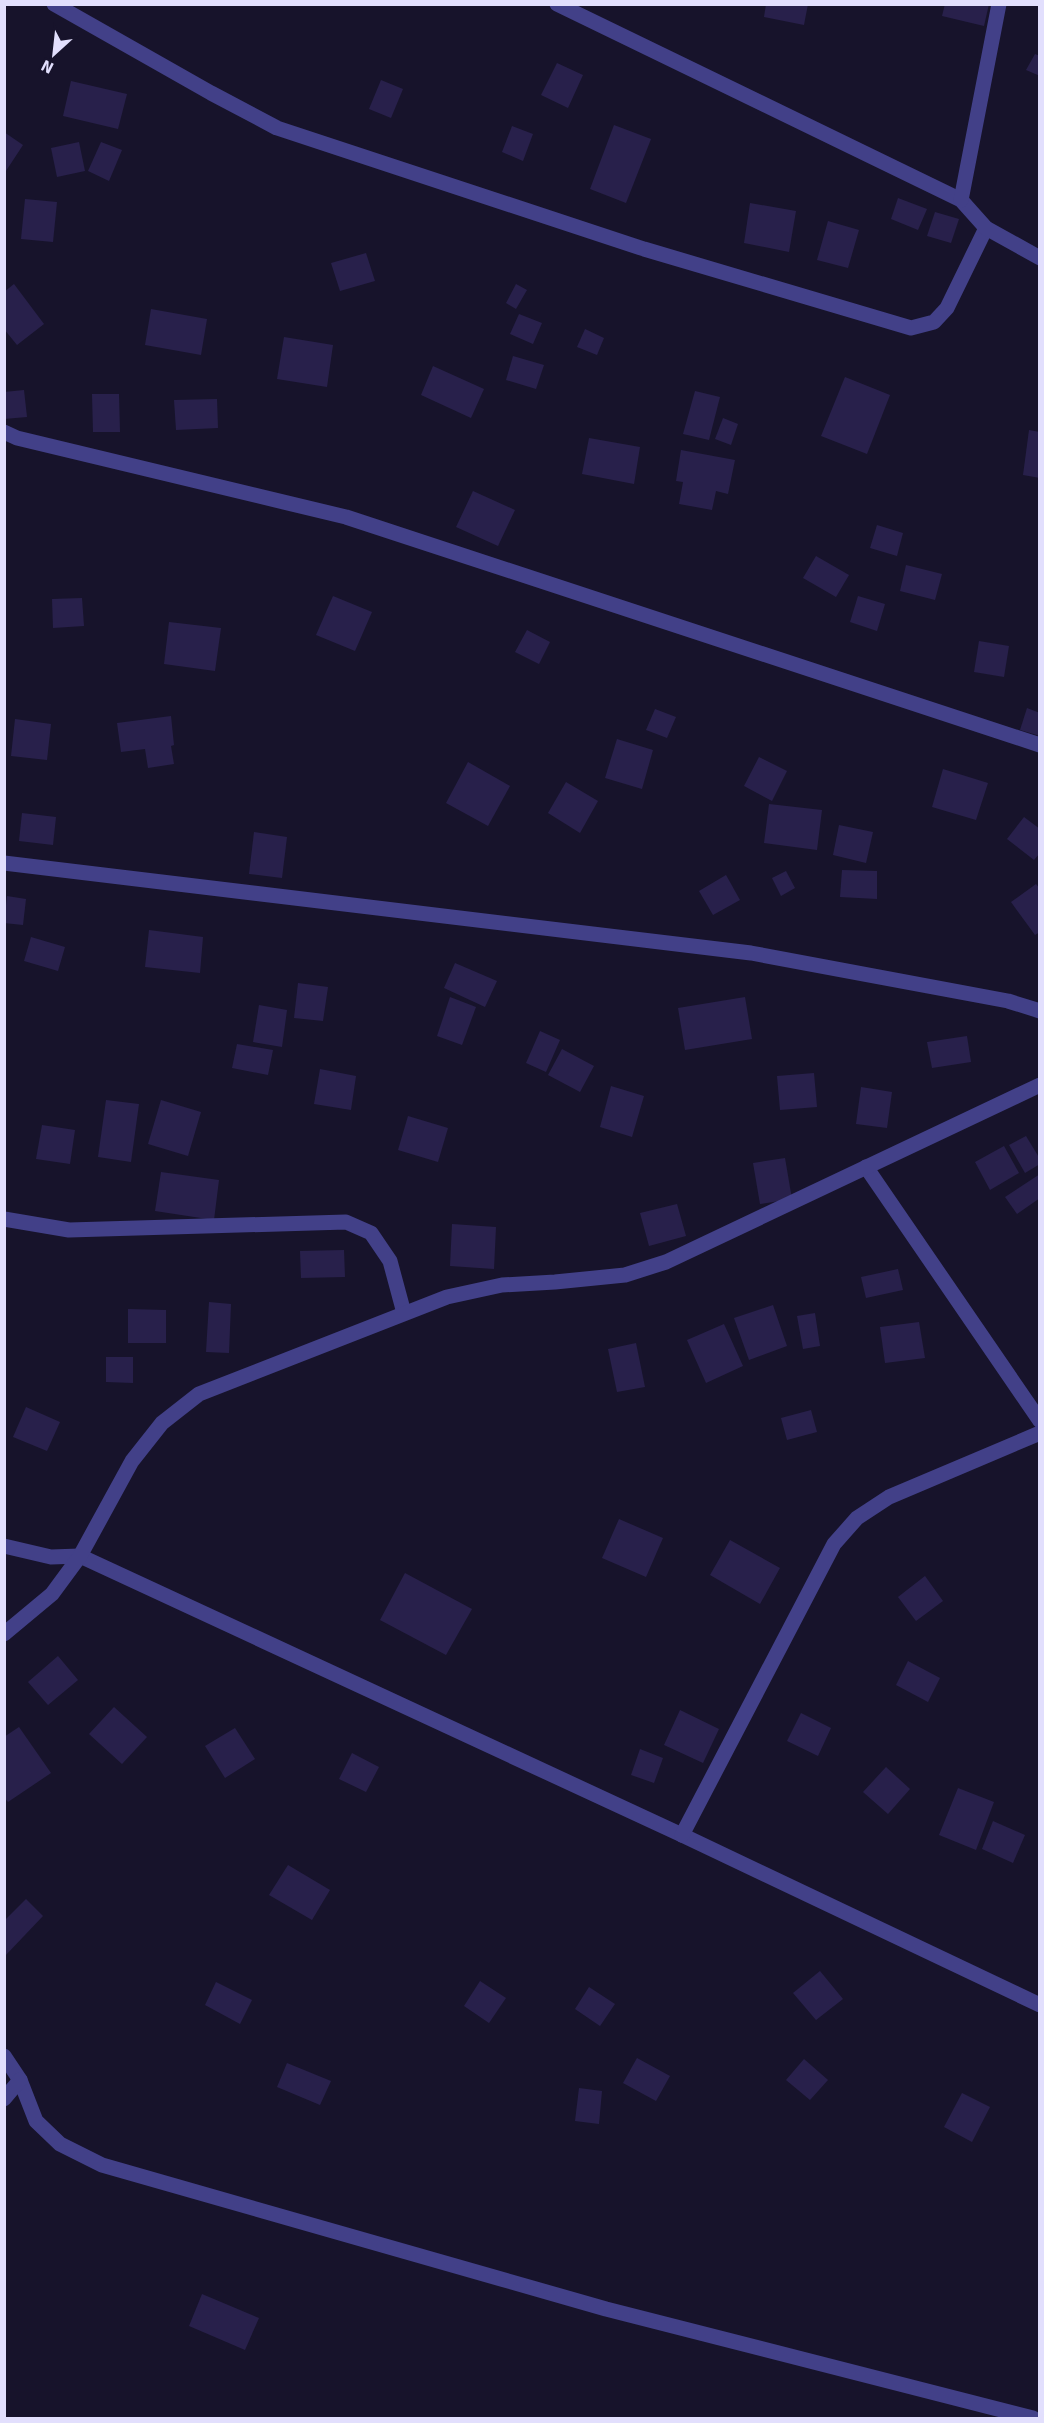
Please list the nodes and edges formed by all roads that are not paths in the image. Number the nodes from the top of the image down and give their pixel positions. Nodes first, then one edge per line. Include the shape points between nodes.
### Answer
1 (54, 4) edge
2 (557, 4) edge
3 (999, 4) edge
4 (961, 200) junction
5 (986, 228) junction
6 (1040, 258) edge
7 (4, 432) edge
8 (1040, 745) edge
9 (4, 863) edge
10 (1040, 1011) edge
11 (1040, 1085) edge
12 (866, 1167) junction
13 (4, 1219) edge
14 (404, 1313) junction
15 (1040, 1421) edge
16 (1040, 1433) edge
17 (4, 1546) edge
18 (80, 1556) junction
19 (4, 1634) edge
20 (682, 1835) junction
21 (1040, 2005) edge
22 (4, 2056) edge
23 (20, 2080) junction
24 (4, 2099) edge
25 (1033, 2418) edge

1 - 5 street via 277,128 644,249 911,328 934,322 947,308
2 - 4 street
3 - 4 street
4 - 5 street
5 - 6 street
7 - 8 street via 346,517
9 - 10 street via 751,953 1008,1001
11 - 12 street
12 - 14 street via 666,1262 625,1275 502,1285 447,1297
12 - 15 street
13 - 14 street via 69,1230 346,1222 371,1233 390,1261
14 - 18 street via 199,1394 162,1423 132,1461
16 - 20 street via 889,1497 857,1518 834,1544
17 - 18 street via 51,1557
18 - 19 street via 52,1594
18 - 20 street
20 - 21 street
22 - 23 street
23 - 24 street
23 - 25 street via 36,2121 60,2144 102,2165 606,2309

